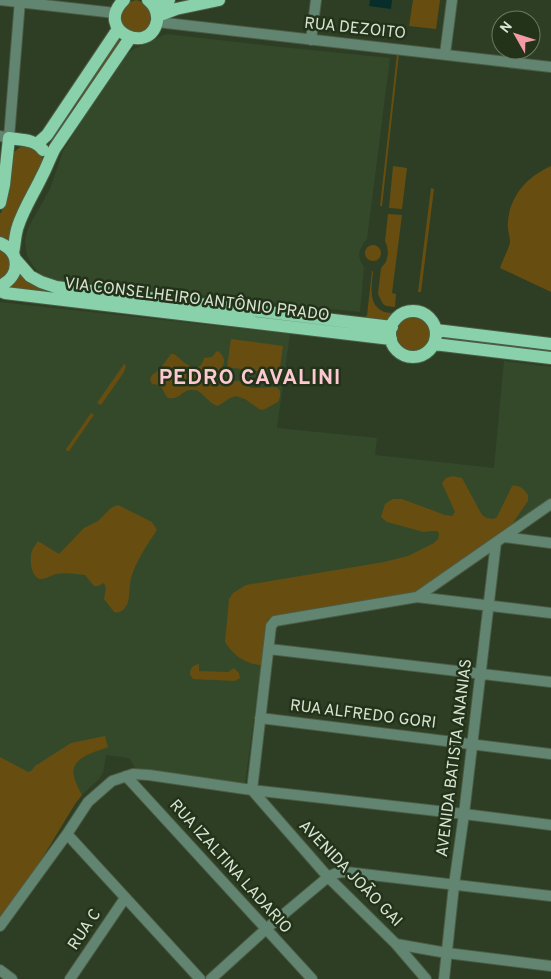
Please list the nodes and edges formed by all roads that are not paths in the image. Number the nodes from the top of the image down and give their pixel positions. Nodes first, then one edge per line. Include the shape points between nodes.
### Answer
1 (0, 0) edge
2 (124, 0) edge
3 (170, 0) edge
4 (219, 0) edge
5 (316, 0) edge
6 (452, 0) edge
7 (20, 1) edge
8 (154, 10) edge
9 (115, 14) junction
10 (118, 29) junction
11 (130, 38) junction
12 (312, 40) junction
13 (445, 54) junction
14 (551, 66) edge
15 (4, 137) edge
16 (32, 142) junction
17 (6, 160) junction
18 (48, 161) junction
19 (0, 202) edge
20 (0, 243) edge
21 (14, 256) junction
22 (0, 286) edge
23 (0, 291) edge
24 (436, 330) junction
25 (391, 333) junction
26 (434, 344) junction
27 (551, 344) edge
28 (551, 358) edge
29 (551, 504) edge
30 (500, 539) junction
31 (551, 543) edge
32 (417, 597) junction
33 (488, 605) junction
34 (551, 613) edge
35 (269, 649) junction
36 (480, 674) junction
37 (551, 682) edge
38 (260, 718) junction
39 (472, 744) junction
40 (551, 754) edge
41 (126, 776) junction
42 (252, 790) junction
43 (464, 814) junction
44 (551, 825) edge
45 (67, 834) junction
46 (328, 877) junction
47 (454, 885) junction
48 (551, 896) edge
49 (125, 898) junction
50 (0, 926) edge
51 (266, 929) junction
52 (396, 944) junction
53 (447, 953) junction
54 (551, 966) edge
55 (0, 970) edge
56 (12, 979) edge
57 (70, 979) edge
58 (200, 979) edge
59 (211, 979) edge
60 (312, 979) edge
61 (426, 979) edge
62 (444, 979) edge

1 - 7 street
2 - 9 main road
3 - 8 main road
4 - 8 main road
5 - 12 street
6 - 13 street
7 - 9 street
7 - 15 street
8 - 11 main road via 153,30 147,36
8 - 12 street, RUA DEZOITO
9 - 10 main road
10 - 11 main road
10 - 16 main road via 47,134
11 - 18 main road
12 - 13 street, RUA DEZOITO
13 - 14 street, RUA DEZOITO
15 - 16 main road
15 - 17 main road
16 - 17 main road via 18,144
16 - 18 main road via 45,152
17 - 19 main road
18 - 21 main road via 18,227
20 - 21 main road, VIA CONSELHEIRO ANTÔNIO PRADO via 8,247
21 - 22 main road via 16,268 13,276
21 - 25 main road, VIA CONSELHEIRO ANTÔNIO PRADO via 30,276 56,287
23 - 25 main road, VIA CONSELHEIRO ANTÔNIO PRADO via 159,312
24 - 25 main road via 427,316 414,311 399,316
24 - 26 main road
24 - 27 main road
25 - 26 main road via 394,346 404,355 424,354
26 - 28 main road
29 - 30 street
30 - 31 street
30 - 32 street
30 - 33 street, AVENIDA BATISTA ANANIAS
32 - 33 street
32 - 35 street via 276,621 271,626
33 - 34 street
33 - 36 street, AVENIDA BATISTA ANANIAS
35 - 36 street
35 - 38 street
36 - 37 street
36 - 39 street, AVENIDA BATISTA ANANIAS
38 - 39 street, RUA ALFREDO GORI
38 - 42 street
39 - 40 street, RUA ALFREDO GORI
39 - 43 street, AVENIDA BATISTA ANANIAS
41 - 42 street via 149,775
41 - 45 street via 112,781 88,802
41 - 51 street, RUA IZALTINA LADARIO
42 - 43 street
42 - 46 street, AVENIDA JOÃO GAI
43 - 44 street
43 - 47 street, AVENIDA BATISTA ANANIAS
45 - 49 street
45 - 50 street
46 - 47 street via 346,872
46 - 51 street
46 - 52 street, AVENIDA JOÃO GAI
47 - 48 street
47 - 53 street, AVENIDA BATISTA ANANIAS
49 - 57 street, RUA C
49 - 58 street
51 - 59 street
51 - 60 street, RUA IZALTINA LADARIO
52 - 53 street
52 - 61 street, AVENIDA JOÃO GAI
53 - 54 street
53 - 62 street, AVENIDA BATISTA ANANIAS
55 - 56 street

